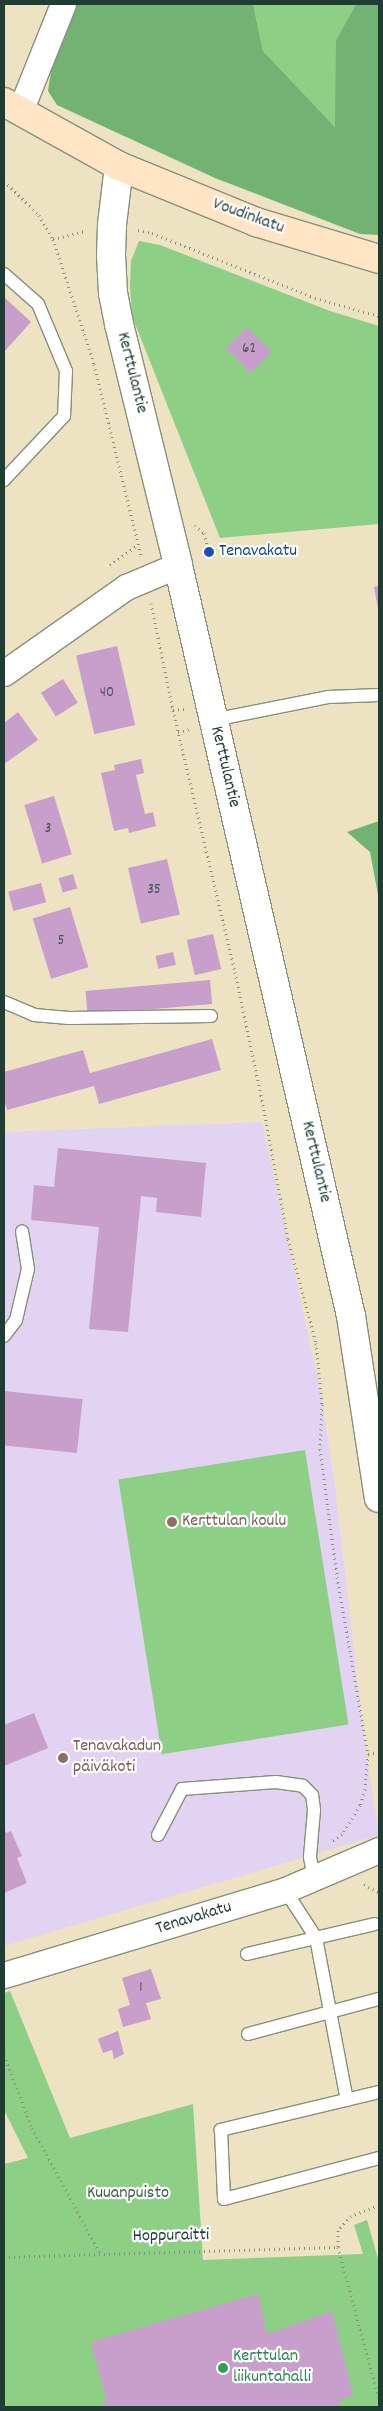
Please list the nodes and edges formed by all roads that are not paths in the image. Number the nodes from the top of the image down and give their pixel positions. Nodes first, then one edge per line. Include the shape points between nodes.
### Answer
1 (63, 4) edge
2 (12, 106) edge
3 (119, 166) junction
4 (379, 259) edge
5 (4, 274) edge
6 (4, 480) edge
7 (178, 564) junction
8 (4, 674) edge
9 (379, 695) edge
10 (200, 721) junction
11 (4, 1002) edge
12 (211, 1016) dead end
13 (22, 1231) dead end
14 (4, 1336) edge
15 (375, 1435) edge
16 (379, 1498) edge
17 (158, 1835) dead end
18 (379, 1850) edge
19 (314, 1879) junction
20 (285, 1890) junction
21 (375, 1924) dead end
22 (316, 1938) junction
23 (247, 1954) dead end
24 (4, 1975) edge
25 (379, 1999) edge
26 (330, 2012) junction
27 (248, 2034) dead end
28 (379, 2092) edge
29 (347, 2100) junction
30 (379, 2158) edge

1 - 2 street
2 - 3 main road
3 - 4 main road, Voudinkatu via 256,222
3 - 7 street, Kerttulantie via 112,225 113,293
5 - 6 lane via 38,304 66,371 64,416
7 - 8 street via 126,587
7 - 10 street, Kerttulantie
9 - 10 lane via 328,696
10 - 15 street, Kerttulantie via 351,1316
11 - 12 lane via 34,1015 69,1018
13 - 14 lane via 28,1268 16,1320
15 - 16 street, Kerttulantie
17 - 19 lane via 182,1789 276,1782 303,1786 312,1795 314,1810 310,1857
18 - 19 street, Tenavakatu
19 - 20 street, Tenavakatu
20 - 22 lane
20 - 24 street, Tenavakatu
21 - 22 lane
22 - 23 lane
22 - 26 lane
25 - 26 lane
26 - 27 lane
26 - 29 lane
28 - 29 lane
29 - 30 lane via 221,2130 224,2199

